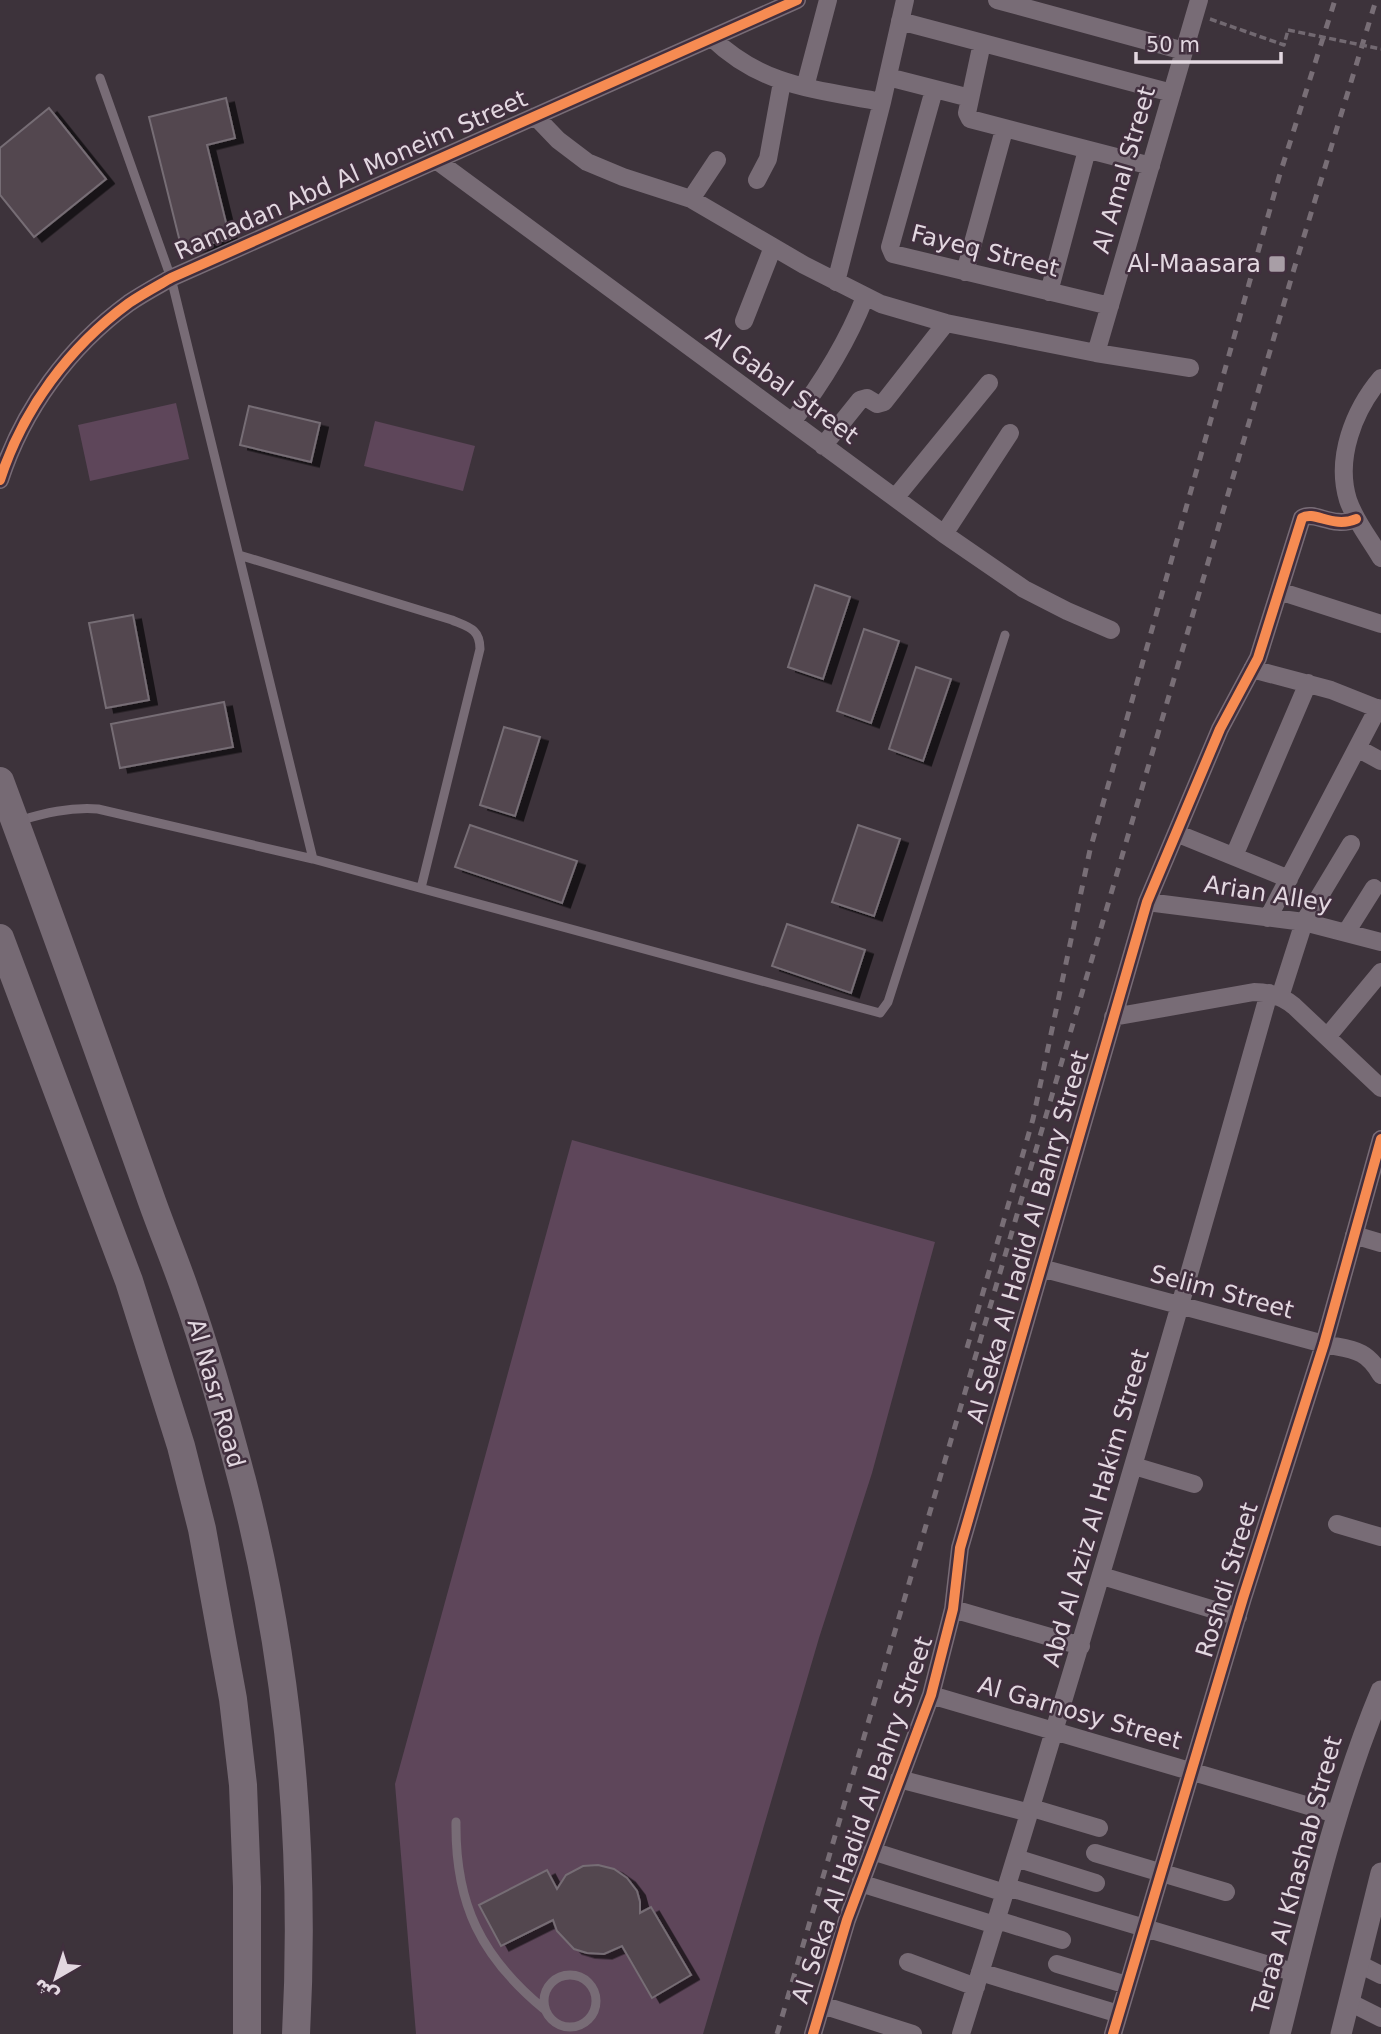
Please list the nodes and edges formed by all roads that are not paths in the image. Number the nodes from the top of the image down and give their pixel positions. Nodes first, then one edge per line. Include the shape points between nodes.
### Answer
1 (797, 0) edge
2 (828, 0) edge
3 (905, 0) edge
4 (997, 0) edge
5 (1197, 7) edge
6 (900, 21) junction
7 (712, 38) junction
8 (982, 43) junction
9 (1184, 51) junction
10 (888, 77) junction
11 (100, 78) dead end
12 (782, 82) junction
13 (805, 87) junction
14 (934, 90) junction
15 (1172, 93) junction
16 (970, 98) junction
17 (882, 102) junction
18 (535, 116) junction
19 (1004, 130) junction
20 (1087, 150) junction
21 (436, 160) junction
22 (718, 160) dead end
23 (1151, 166) junction
24 (757, 180) dead end
25 (691, 199) junction
26 (773, 247) junction
27 (965, 272) junction
28 (171, 278) junction
29 (836, 282) junction
30 (1048, 292) junction
31 (865, 297) junction
32 (1110, 306) junction
33 (744, 321) dead end
34 (946, 323) junction
35 (1097, 353) junction
36 (1190, 368) dead end
37 (1381, 378) edge
38 (989, 383) dead end
39 (792, 422) junction
40 (1010, 433) dead end
41 (823, 446) junction
42 (0, 480) edge
43 (895, 498) junction
44 (1356, 519) junction
45 (944, 534) junction
46 (239, 555) junction
47 (1380, 556) edge
48 (1279, 591) junction
49 (1381, 624) edge
50 (1111, 630) dead end
51 (1004, 635) dead end
52 (1252, 669) junction
53 (1308, 683) junction
54 (1379, 709) edge
55 (1357, 748) junction
56 (1381, 761) edge
57 (0, 782) edge
58 (8, 823) edge
59 (1176, 833) junction
60 (1351, 844) dead end
61 (1234, 856) junction
62 (313, 859) junction
63 (1289, 879) junction
64 (421, 888) junction
65 (1374, 888) dead end
66 (1147, 902) junction
67 (1268, 918) junction
68 (1304, 922) junction
69 (1347, 931) junction
70 (0, 938) edge
71 (1381, 942) edge
72 (1381, 972) edge
73 (1275, 995) junction
74 (1113, 1017) junction
75 (1327, 1037) junction
76 (1380, 1086) edge
77 (1381, 1139) edge
78 (1354, 1235) junction
79 (1381, 1243) edge
80 (1041, 1268) junction
81 (1181, 1307) junction
82 (1324, 1344) junction
83 (1380, 1371) edge
84 (1134, 1466) junction
85 (1194, 1484) dead end
86 (1337, 1524) dead end
87 (1381, 1537) edge
88 (1102, 1576) junction
89 (953, 1609) junction
90 (1238, 1617) junction
91 (1082, 1646) junction
92 (1381, 1691) edge
93 (930, 1695) junction
94 (1055, 1731) junction
95 (1191, 1771) junction
96 (899, 1779) junction
97 (1031, 1810) junction
98 (1336, 1814) junction
99 (456, 1822) dead end
100 (1099, 1828) dead end
101 (872, 1851) junction
102 (1095, 1853) dead end
103 (1016, 1857) junction
104 (1161, 1872) junction
105 (1381, 1875) edge
106 (860, 1883) junction
107 (1096, 1883) dead end
108 (1006, 1890) junction
109 (1226, 1892) dead end
110 (1376, 1918) edge
111 (996, 1923) junction
112 (1145, 1927) junction
113 (1062, 1940) dead end
114 (908, 1962) dead end
115 (1057, 1964) dead end
116 (1359, 1964) junction
117 (1296, 1973) junction
118 (1381, 1975) edge
119 (978, 1979) junction
120 (1127, 1985) junction
121 (1349, 2002) junction
122 (822, 2005) junction
123 (544, 2009) junction
124 (1119, 2014) junction
125 (1381, 2018) edge
126 (562, 2031) edge
127 (247, 2034) edge
128 (296, 2034) edge
129 (813, 2034) edge
130 (913, 2034) edge
131 (961, 2034) edge
132 (1113, 2034) edge
133 (1280, 2034) edge
134 (1341, 2034) edge

1 - 7 street, Ramadan Abd Al Moneim Street
2 - 13 street
3 - 6 street
4 - 9 street
5 - 9 street, Al Amal Street
6 - 8 street
6 - 10 street
7 - 12 street via 744,65
7 - 18 street, Ramadan Abd Al Moneim Street
8 - 15 street
8 - 16 street
9 - 15 street, Al Amal Street
10 - 14 street
10 - 17 street
11 - 28 lane
12 - 13 street
12 - 24 street via 770,150
13 - 17 street
14 - 16 street
14 - 27 street, Fayeq Street via 891,251
15 - 23 street, Al Amal Street
16 - 19 street via 970,119
17 - 29 street
18 - 21 street, Ramadan Abd Al Moneim Street
18 - 25 street via 587,162
19 - 20 street
19 - 27 street
20 - 23 street
20 - 30 street
21 - 28 street, Ramadan Abd Al Moneim Street
21 - 39 street, Al Gabal Street
22 - 25 street
23 - 32 street, Al Amal Street
25 - 26 street
26 - 29 street
26 - 33 street
27 - 30 street, Fayeq Street
28 - 42 street, Ramadan Abd Al Moneim Street via 129,303 59,370 31,410
28 - 46 lane
29 - 31 street
30 - 32 street, Fayeq Street
31 - 34 street
31 - 39 street via 843,348
32 - 35 street, Al Amal Street
34 - 35 street
34 - 41 street via 884,402 860,400
35 - 36 street
37 - 44 street via 1357,413 1345,455 1344,477
38 - 43 street
39 - 41 street, Al Gabal Street
40 - 45 street
41 - 43 street, Al Gabal Street
43 - 45 street, Al Gabal Street
44 - 47 street
44 - 48 street, Al Seka Al Hadid Al Bahry Street via 1340,523 1303,517
45 - 50 street, Al Gabal Street via 1024,589
46 - 62 lane
46 - 64 lane via 452,620 480,637
48 - 49 street
48 - 52 street, Al Seka Al Hadid Al Bahry Street
51 - 64 lane via 888,1002 880,1013
52 - 53 street
52 - 59 street, Al Seka Al Hadid Al Bahry Street via 1220,729
53 - 54 street
53 - 61 street
54 - 55 street
55 - 56 street
55 - 63 street
57 - 58 highway, Al Nasr Road
58 - 62 lane via 56,810 98,809
58 - 128 highway, Al Nasr Road via 186,1292 244,1487 282,1686 294,1786 299,1882
59 - 61 street
59 - 66 street, Al Seka Al Hadid Al Bahry Street
60 - 68 street, Abd Al Aziz Al Hakim Street
61 - 63 street
62 - 64 lane
63 - 67 street
65 - 69 street
66 - 67 street, Arian Alley
66 - 74 street, Al Seka Al Hadid Al Bahry Street
67 - 68 street, Arian Alley
68 - 69 street, Arian Alley
68 - 73 street, Abd Al Aziz Al Hakim Street
69 - 71 street, Arian Alley
70 - 127 highway, Al Nasr Road via 130,1281 202,1529 243,1785
72 - 75 street
73 - 74 street via 1254,992
73 - 75 street
73 - 81 street, Abd Al Aziz Al Hakim Street
74 - 80 street, Al Seka Al Hadid Al Bahry Street
75 - 76 street
77 - 78 street, Roshdi Street
78 - 79 street
78 - 82 street, Roshdi Street
80 - 81 street, Selim Street
80 - 89 street, Al Seka Al Hadid Al Bahry Street via 960,1548
81 - 82 street, Selim Street
81 - 84 street, Abd Al Aziz Al Hakim Street
82 - 83 street, Selim Street via 1361,1352
82 - 90 street, Roshdi Street
84 - 85 street
84 - 88 street, Abd Al Aziz Al Hakim Street
86 - 87 street
88 - 90 street
88 - 91 street, Abd Al Aziz Al Hakim Street
89 - 91 street
89 - 93 street, Al Seka Al Hadid Al Bahry Street
90 - 95 street, Roshdi Street
91 - 94 street, Abd Al Aziz Al Hakim Street
92 - 98 street, Teraa Al Khashab Street
93 - 94 street, Al Garnosy Street
93 - 96 street, Al Seka Al Hadid Al Bahry Street
94 - 95 street, Al Garnosy Street
94 - 97 street, Abd Al Aziz Al Hakim Street
95 - 98 street, Al Garnosy Street
95 - 104 street, Roshdi Street
96 - 97 street
96 - 101 street, Al Seka Al Hadid Al Bahry Street
97 - 100 street
97 - 103 street, Abd Al Aziz Al Hakim Street
98 - 117 street, Teraa Al Khashab Street
99 - 123 lane via 460,1884 477,1932 499,1967
101 - 106 street, Al Seka Al Hadid Al Bahry Street
101 - 108 street
102 - 104 street
103 - 107 street
103 - 108 street, Abd Al Aziz Al Hakim Street
104 - 109 street
104 - 112 street, Roshdi Street
105 - 110 street
106 - 111 street
106 - 122 street, Al Seka Al Hadid Al Bahry Street
108 - 111 street, Abd Al Aziz Al Hakim Street
108 - 112 street
110 - 116 street
111 - 113 street
111 - 119 street, Abd Al Aziz Al Hakim Street
112 - 117 street
112 - 120 street, Roshdi Street
114 - 119 street
115 - 120 street
116 - 118 street
116 - 121 street
117 - 133 street, Teraa Al Khashab Street
119 - 124 street
119 - 131 street, Abd Al Aziz Al Hakim Street
120 - 124 street, Roshdi Street
121 - 125 street
121 - 134 street
122 - 129 street, Al Seka Al Hadid Al Bahry Street
122 - 130 street
123 - 126 lane
123 - 126 lane via 544,1996 558,1977 583,1978 592,1987 594,2012 587,2022
124 - 132 street, Roshdi Street

